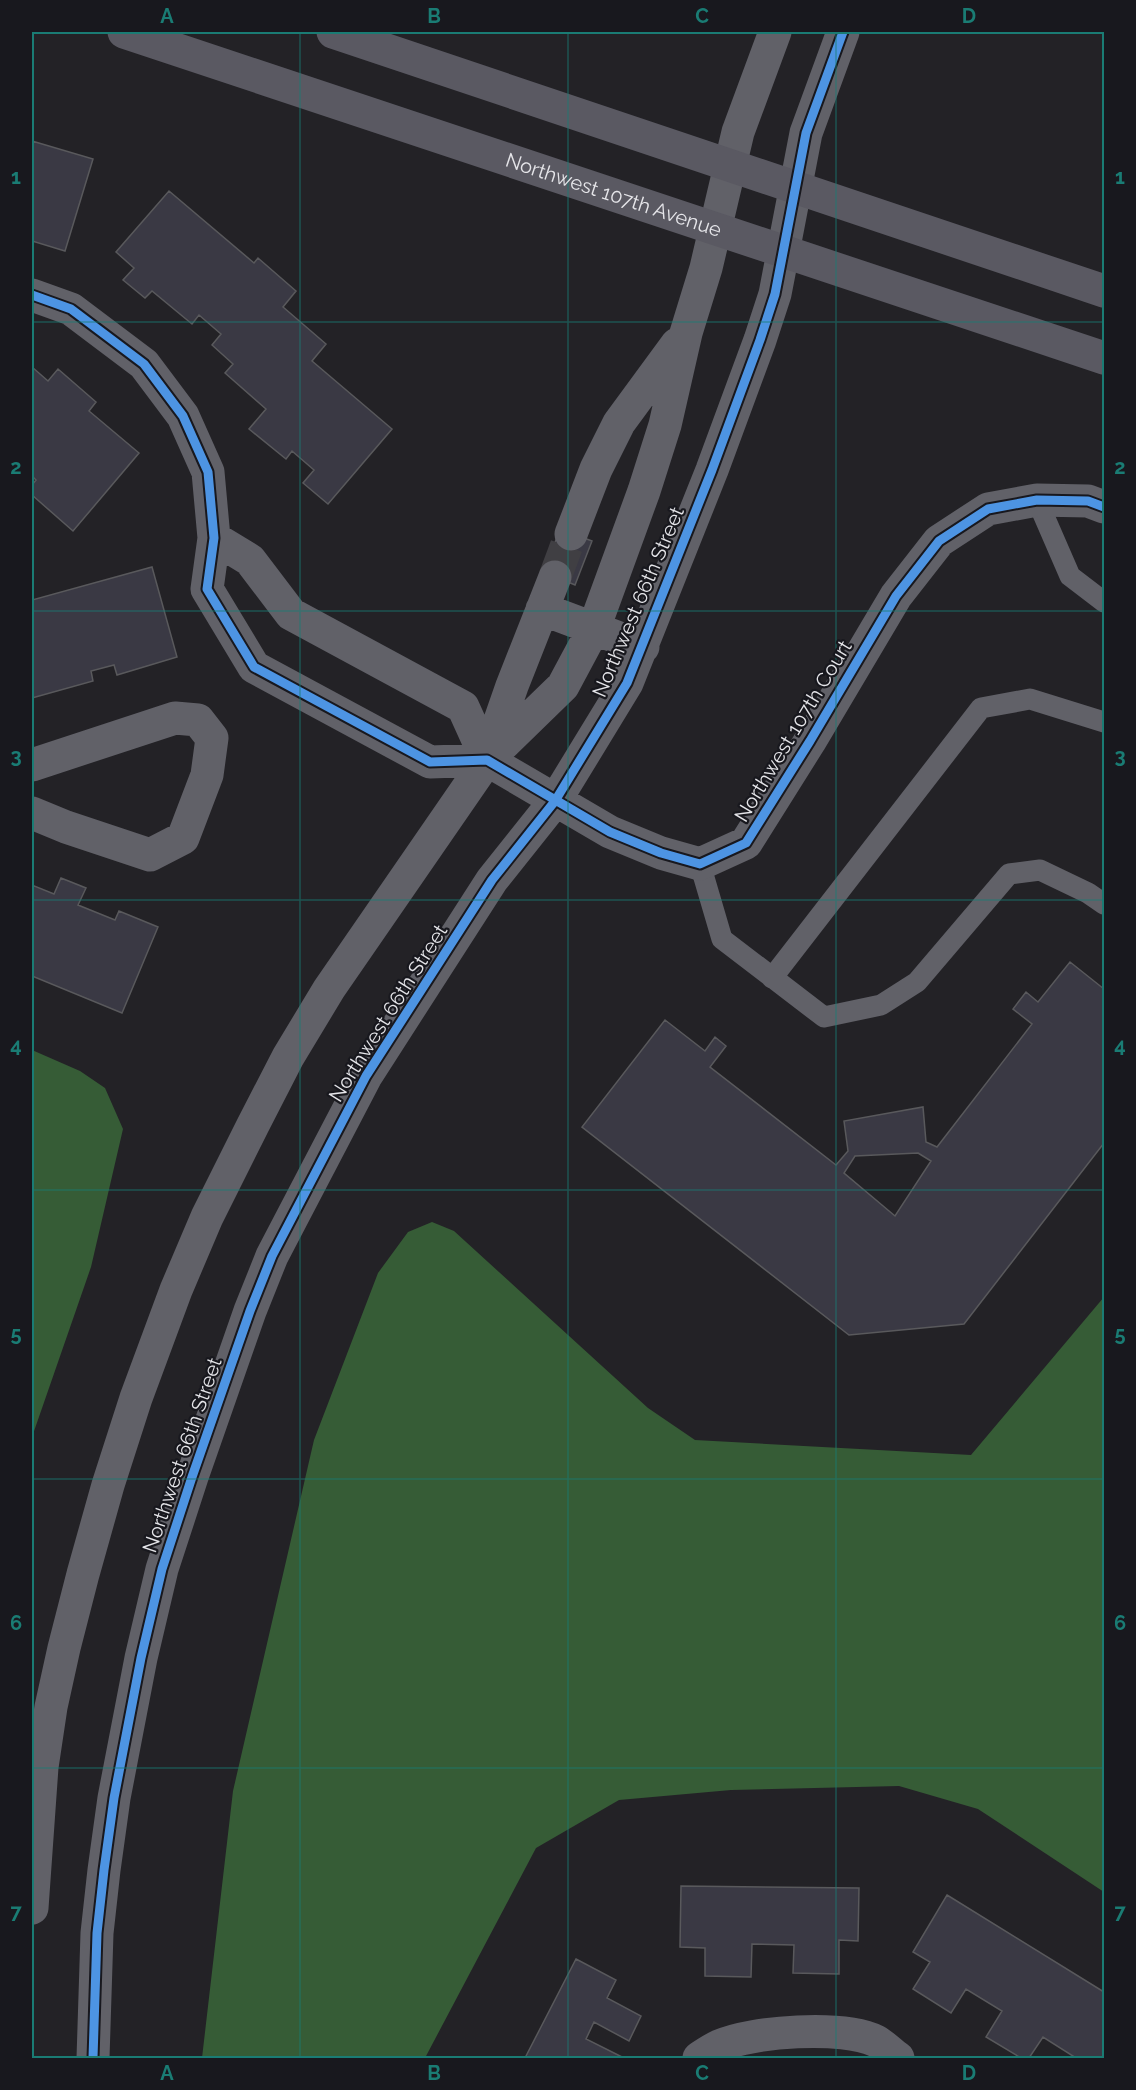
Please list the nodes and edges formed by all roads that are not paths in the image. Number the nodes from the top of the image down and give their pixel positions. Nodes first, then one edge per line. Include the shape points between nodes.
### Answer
1 (124, 32) edge
2 (333, 32) edge
3 (775, 32) edge
4 (843, 32) edge
5 (730, 166) junction
6 (794, 188) junction
7 (716, 229) junction
8 (783, 251) junction
9 (1104, 291) edge
10 (32, 295) edge
11 (686, 333) junction
12 (1104, 358) edge
13 (1036, 500) junction
14 (1104, 507) edge
15 (572, 534) tunnel mouth
16 (214, 538) junction
17 (555, 577) tunnel mouth
18 (1104, 602) edge
19 (542, 609) junction
20 (594, 628) junction
21 (643, 647) junction
22 (1104, 722) edge
23 (487, 759) junction
24 (32, 765) edge
25 (555, 801) junction
26 (32, 813) edge
27 (700, 864) junction
28 (1104, 904) edge
29 (772, 978) junction
30 (32, 1908) edge
31 (93, 2058) edge
32 (699, 2058) edge
33 (898, 2058) edge

1 - 7 main road, Northwest 107th Avenue
2 - 5 main road
3 - 5 street, Northwest 66th Street via 738,132
4 - 6 street, Northwest 66th Street via 806,134
5 - 6 main road
5 - 7 street, Northwest 66th Street
6 - 8 street, Northwest 66th Street
6 - 9 main road
7 - 8 main road, Northwest 107th Avenue
7 - 11 street, Northwest 66th Street
8 - 12 main road, Northwest 107th Avenue
8 - 21 street, Northwest 66th Street via 775,294 760,340
10 - 16 street via 71,309 144,364 157,381 183,416 208,472
11 - 15 street, Northwest 66th Street via 619,423 596,469
11 - 20 street, Northwest 66th Street via 648,480
13 - 14 street, Northwest 107th Court via 1088,501
13 - 18 lane via 1070,576
13 - 27 street, Northwest 107th Court via 988,509 939,541 896,596 746,843
16 - 23 street via 250,560 291,614 463,707
16 - 23 street via 207,589 254,667 430,762
17 - 19 street, Northwest 66th Street
19 - 20 street
19 - 23 street, Northwest 66th Street
20 - 21 street
20 - 23 street, Northwest 66th Street via 563,686
21 - 25 street, Northwest 66th Street via 612,710
22 - 29 lane via 1030,699 981,708
23 - 25 street
23 - 30 street, Northwest 66th Street via 329,989 288,1058 207,1217 176,1290 108,1485 64,1648 42,1767
24 - 26 street via 174,718 198,720 212,738 207,775 183,838 150,855
25 - 27 street via 610,832
25 - 31 street, Northwest 66th Street via 492,880 366,1076 272,1256 250,1311 162,1569 141,1658 104,1870 97,1933
27 - 29 lane via 722,939
28 - 29 lane via 1088,892 1040,870 1009,874 917,982 881,1005 824,1017
32 - 33 street via 742,2039 824,2032 852,2034 876,2042

